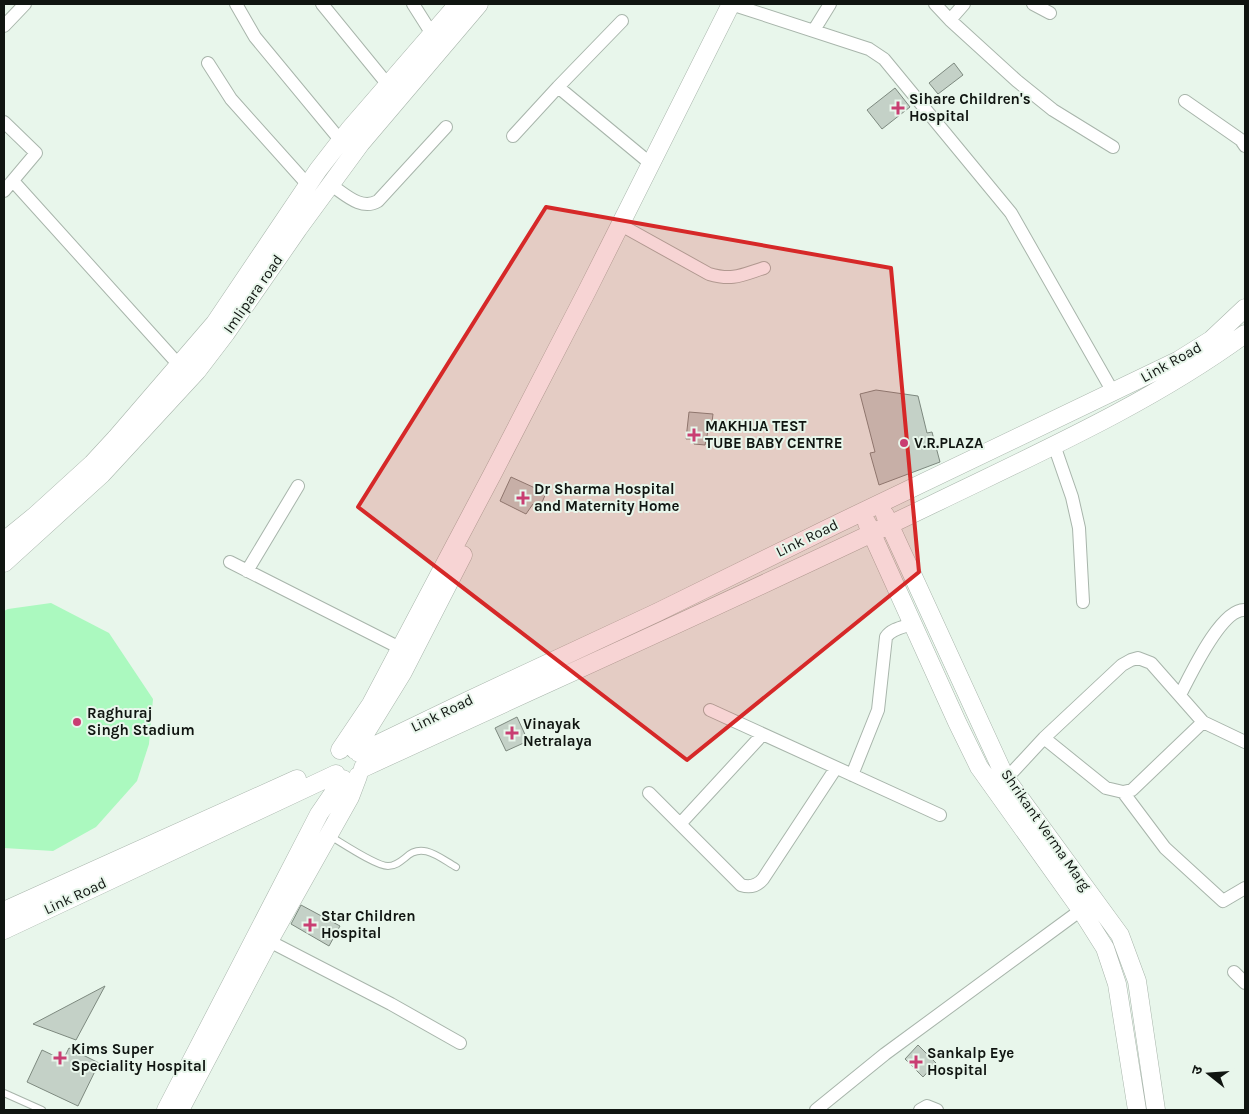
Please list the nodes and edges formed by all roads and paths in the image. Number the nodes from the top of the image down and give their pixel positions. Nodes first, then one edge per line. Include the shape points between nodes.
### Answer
1 (236, 4) edge
2 (322, 4) edge
3 (413, 4) edge
4 (458, 4) edge
5 (479, 4) edge
6 (830, 4) edge
7 (935, 4) edge
8 (964, 4) edge
9 (1033, 4) edge
10 (736, 5) edge
11 (16, 7) edge
12 (1050, 13) dead end
13 (950, 20) junction
14 (622, 21) dead end
15 (4, 26) edge
16 (814, 30) junction
17 (432, 34) junction
18 (208, 63) dead end
19 (558, 87) junction
20 (393, 91) junction
21 (1185, 101) dead end
22 (4, 122) edge
23 (446, 128) dead end
24 (513, 136) dead end
25 (341, 141) junction
26 (1245, 146) edge
27 (1113, 147) dead end
28 (651, 164) junction
29 (13, 181) junction
30 (308, 185) junction
31 (331, 185) junction
32 (4, 191) edge
33 (628, 229) junction
34 (764, 268) dead end
35 (1245, 308) edge
36 (1245, 334) edge
37 (179, 365) junction
38 (1113, 392) junction
39 (1054, 445) junction
40 (298, 486) dead end
41 (880, 503) junction
42 (862, 512) junction
43 (888, 526) junction
44 (872, 533) junction
45 (4, 541) edge
46 (230, 562) dead end
47 (4, 563) edge
48 (247, 571) junction
49 (1083, 602) dead end
50 (1245, 610) edge
51 (912, 624) junction
52 (400, 648) junction
53 (1180, 695) junction
54 (710, 710) dead end
55 (1203, 722) junction
56 (762, 735) junction
57 (1044, 738) junction
58 (1245, 742) edge
59 (348, 764) junction
60 (836, 768) junction
61 (852, 776) junction
62 (1006, 779) junction
63 (1123, 792) junction
64 (649, 793) dead end
65 (940, 816) dead end
66 (680, 824) junction
67 (312, 827) junction
68 (328, 835) junction
69 (456, 868) dead end
70 (1245, 888) edge
71 (1081, 910) junction
72 (4, 911) edge
73 (4, 930) edge
74 (269, 941) junction
75 (1234, 972) dead end
76 (1245, 983) edge
77 (460, 1043) dead end
78 (4, 1093) edge
79 (42, 1110) edge
80 (166, 1110) edge
81 (180, 1110) edge
82 (816, 1110) edge
83 (920, 1110) edge
84 (937, 1110) edge
85 (1137, 1110) edge
86 (1156, 1110) edge

1 - 25 street via 255,37
2 - 20 street
3 - 17 street
4 - 17 street, Imlipara road
5 - 20 street, Imlipara road
6 - 16 street
7 - 13 street
8 - 13 street
9 - 12 street
10 - 16 street
10 - 28 street
10 - 33 street
11 - 15 street
13 - 27 street via 1053,110
14 - 19 street
16 - 38 street via 868,49 884,59 1011,213
17 - 20 street, Imlipara road
18 - 30 street via 231,99
19 - 24 street
19 - 28 street
20 - 25 street, Imlipara road
20 - 31 street, Imlipara road
21 - 26 street
22 - 29 street via 36,153
23 - 31 street via 373,204 358,203
25 - 30 street, Imlipara road
28 - 52 street
29 - 32 street
29 - 37 street
30 - 37 street, Imlipara road via 215,323
31 - 47 street, Imlipara road via 197,371 102,474
33 - 34 street via 709,274 729,278
33 - 59 street via 403,672
35 - 38 street, Link Road via 1210,340 1180,360
36 - 39 street, Link Road via 1213,358 1094,426
37 - 45 street, Imlipara road via 92,464
38 - 41 street, Link Road
39 - 43 street, Link Road
39 - 49 street via 1079,528
40 - 48 street
41 - 42 street, Link Road
41 - 43 street, Shrikant Verma Marg
42 - 44 street, Shrikant Verma Marg
42 - 59 street, Link Road via 465,702
43 - 44 street, Link Road
43 - 62 street, Shrikant Verma Marg
44 - 51 street, Shrikant Verma Marg
44 - 59 street, Link Road
46 - 48 street
48 - 52 street
50 - 53 street via 1236,611 1228,618 1209,642
51 - 61 street via 888,633 886,637 878,710
51 - 71 street, Shrikant Verma Marg via 979,767
52 - 59 street via 370,704
53 - 55 street
53 - 57 street via 1151,663 1138,658 1131,660
54 - 56 street
55 - 58 street
55 - 63 street via 1132,790
56 - 60 street
56 - 66 street
57 - 62 street
57 - 63 street via 1106,788
59 - 67 street
59 - 68 street via 350,797
59 - 72 street, Link Road
59 - 73 street, Link Road
60 - 61 street
60 - 66 street via 763,879 753,886 740,885
61 - 65 street
62 - 86 street, Shrikant Verma Marg via 1120,935 1137,982
63 - 70 street via 1165,848 1223,901
64 - 66 street
67 - 68 lane
67 - 80 street
68 - 69 lane via 379,864 399,863 418,849
68 - 74 street
71 - 82 street via 885,1054
71 - 85 street, Shrikant Verma Marg via 1106,948 1117,984
74 - 77 street
74 - 81 street
75 - 76 street
78 - 79 lane
83 - 84 street via 926,1106

